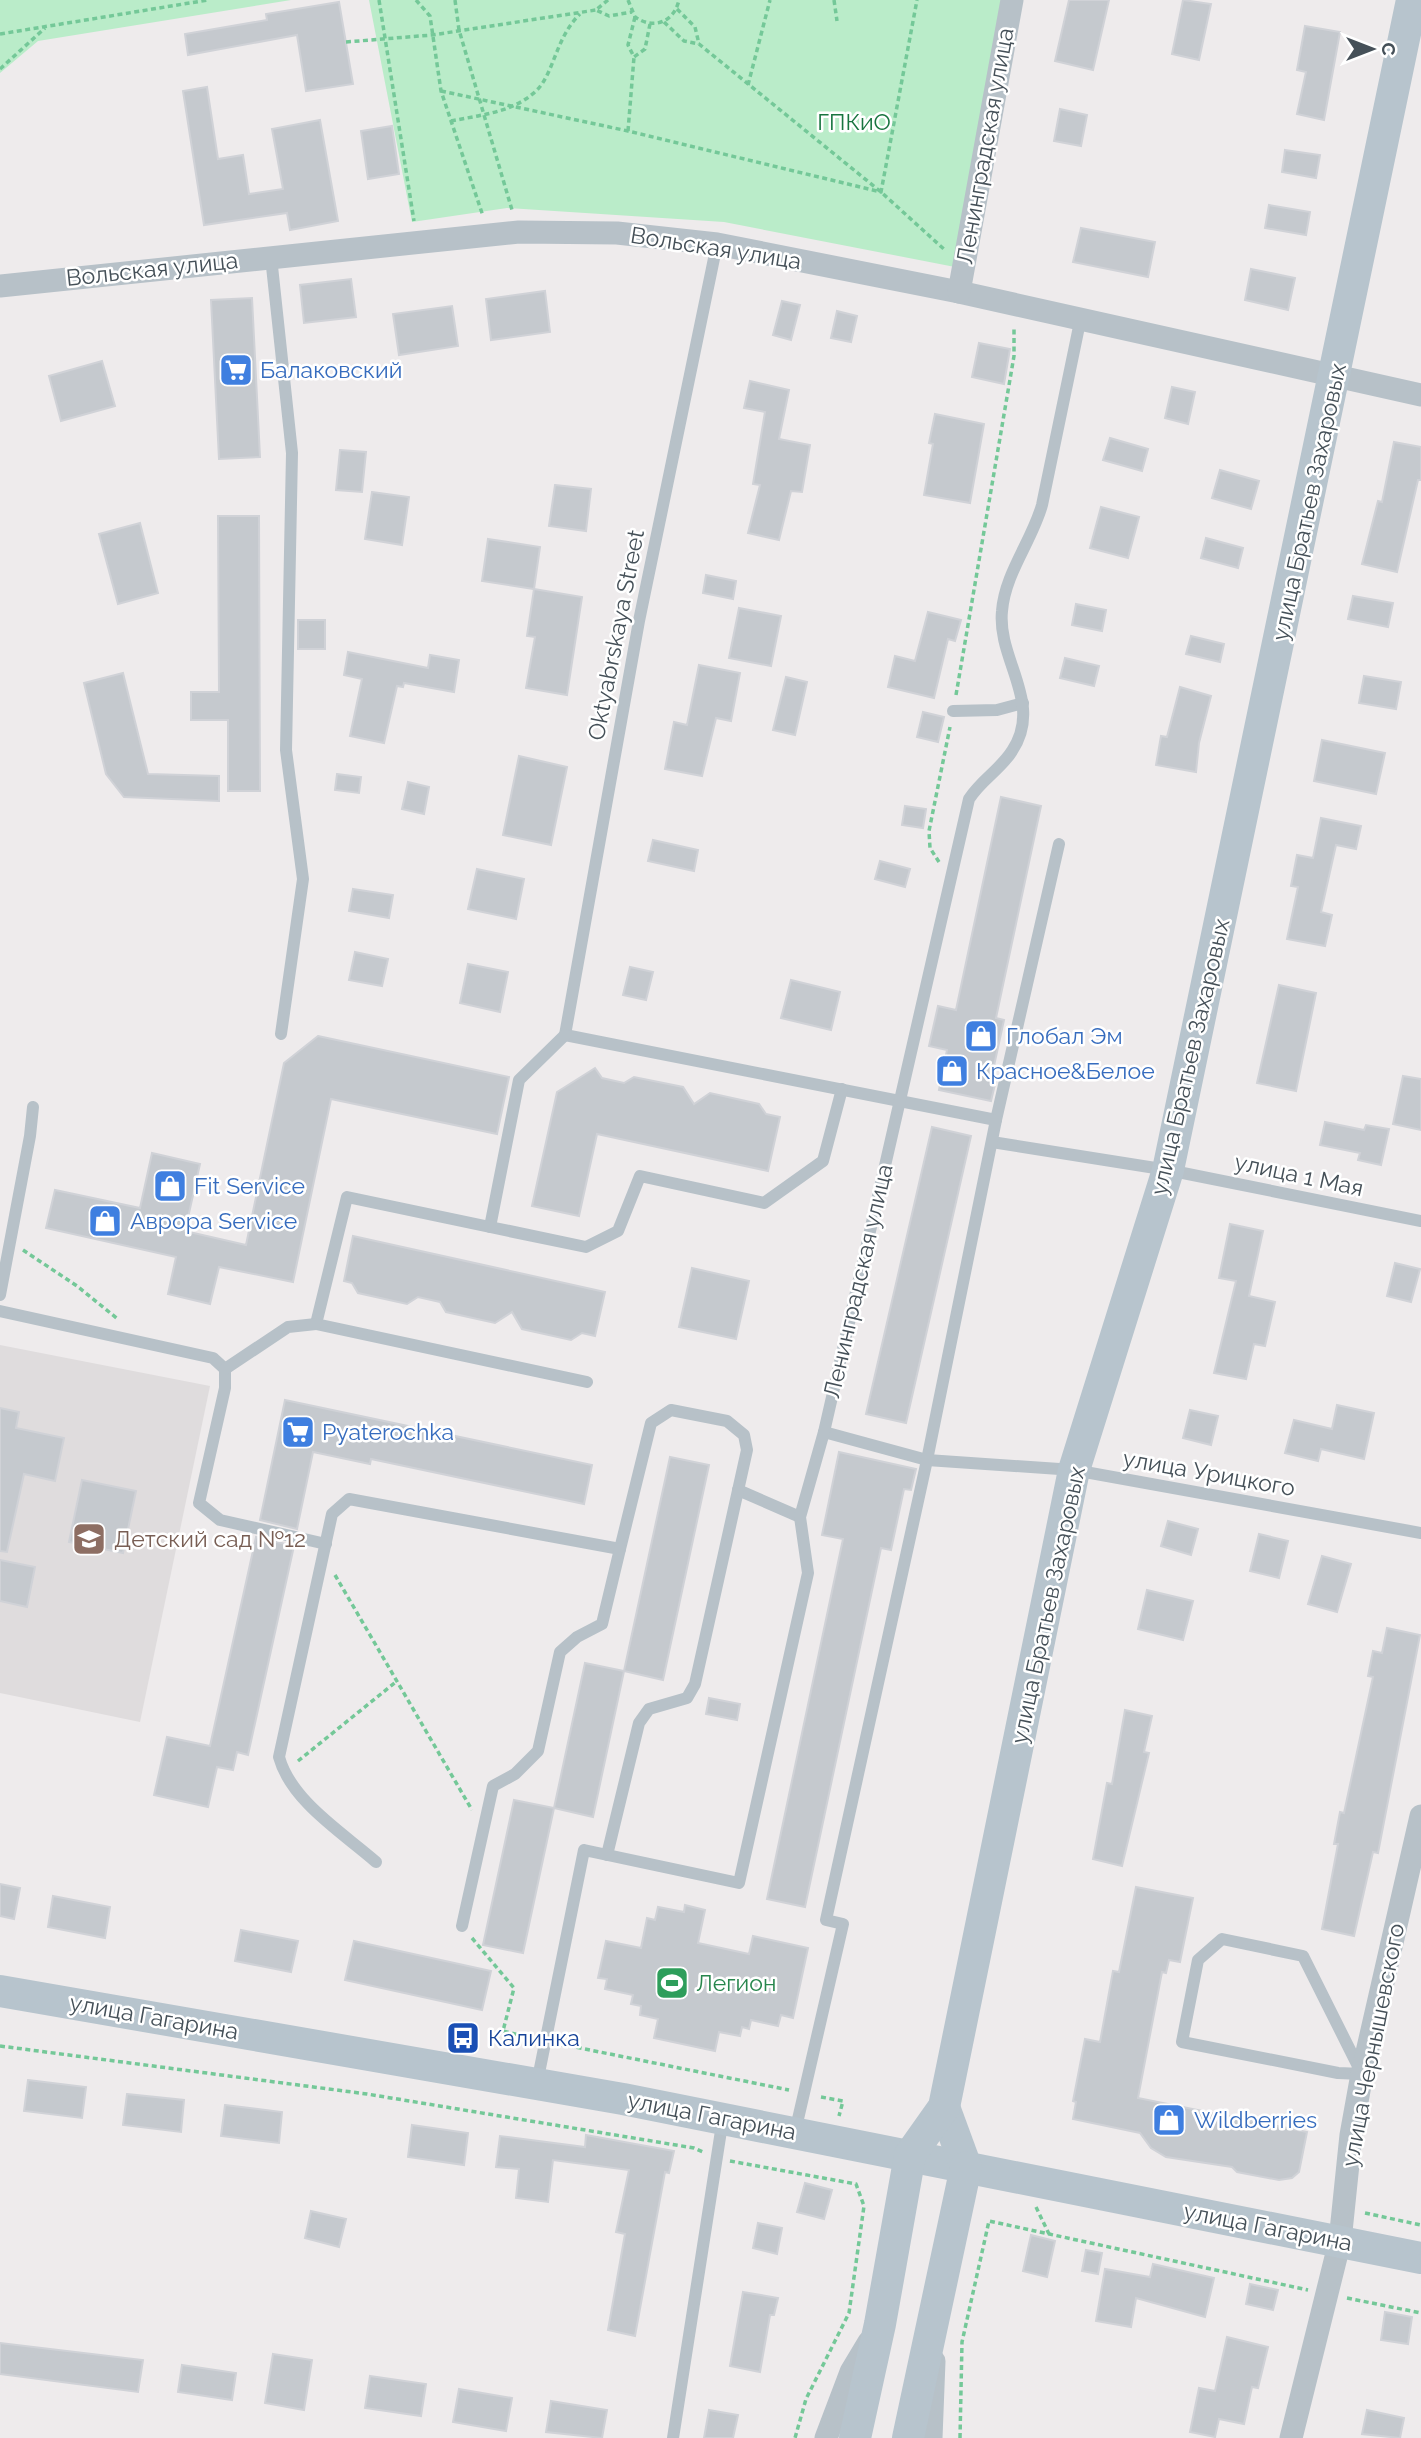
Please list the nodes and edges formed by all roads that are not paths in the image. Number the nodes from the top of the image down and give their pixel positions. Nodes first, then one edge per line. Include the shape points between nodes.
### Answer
1 (1012, 0) edge
2 (1412, 0) edge
3 (718, 244) junction
4 (271, 257) junction
5 (0, 286) edge
6 (959, 292) junction
7 (1081, 317) junction
8 (1335, 375) junction
9 (1421, 395) edge
10 (1023, 703) junction
11 (953, 711) road end
12 (1059, 844) dead end
13 (281, 1034) dead end
14 (565, 1035) junction
15 (842, 1089) junction
16 (898, 1100) junction
17 (33, 1107) dead end
18 (996, 1120) junction
19 (992, 1142) junction
20 (1168, 1170) junction
21 (1421, 1221) edge
22 (490, 1227) junction
23 (0, 1295) edge
24 (0, 1311) edge
25 (316, 1324) junction
26 (225, 1369) junction
27 (587, 1382) dead end
28 (824, 1432) junction
29 (927, 1460) junction
30 (1074, 1470) junction
31 (738, 1490) junction
32 (800, 1517) junction
33 (1421, 1533) edge
34 (620, 1549) junction
35 (325, 1550) junction
36 (1421, 1816) edge
37 (607, 1855) junction
38 (376, 1862) dead end
39 (461, 1926) road end
40 (0, 1991) edge
41 (1363, 2074) junction
42 (537, 2082) junction
43 (944, 2107) junction
44 (723, 2118) junction
45 (795, 2132) junction
46 (910, 2155) junction
47 (966, 2166) junction
48 (1340, 2241) junction
49 (1421, 2258) edge
50 (880, 2324) junction
51 (932, 2336) junction
52 (673, 2438) edge
53 (826, 2438) edge
54 (855, 2438) edge
55 (908, 2438) edge
56 (931, 2438) edge
57 (1291, 2438) edge

1 - 6 street, Ленинградская улица
2 - 8 main road, улица Братьев Захаровых
3 - 4 street, Вольская улица via 617,233 519,232
3 - 6 street, Вольская улица
3 - 14 lane, Oktyabrskaya Street via 639,621
4 - 5 street, Вольская улица
4 - 13 lane via 292,453 286,750 303,879
6 - 7 street, Вольская улица
7 - 8 street, Вольская улица
7 - 10 lane, Ленинградская улица via 1042,505 1007,584 1001,612
8 - 9 street, Вольская улица
8 - 20 main road, улица Братьев Захаровых
10 - 11 lane via 997,710
10 - 16 lane, Ленинградская улица via 1021,733 1012,753 979,782 969,799
12 - 18 lane
14 - 15 lane
14 - 22 lane via 519,1080
15 - 16 lane
15 - 22 lane via 822,1161 764,1203 640,1175 618,1231 586,1247
16 - 18 lane
16 - 28 lane, Ленинградская улица
17 - 23 lane
18 - 19 lane
19 - 20 lane, улица 1 Мая
19 - 29 lane
20 - 21 lane, улица 1 Мая
20 - 30 main road, улица Братьев Захаровых
22 - 25 lane via 347,1197
24 - 26 lane via 213,1358
25 - 26 lane via 288,1326
25 - 27 lane
26 - 35 lane via 225,1388 199,1503 220,1520
28 - 29 lane, улица Урицкого
28 - 32 lane, Ленинградская улица
29 - 30 lane, улица Урицкого
29 - 45 lane via 826,1920 843,1924
30 - 33 lane, улица Урицкого
30 - 43 main road, улица Братьев Захаровых
31 - 32 lane
31 - 34 lane via 747,1450 744,1435 727,1421 671,1410 651,1423
31 - 37 lane via 695,1684 687,1698 649,1709 639,1723
32 - 37 lane, Ленинградская улица via 808,1573 738,1883
34 - 35 lane via 349,1499 332,1514
34 - 39 lane via 602,1624 560,1652 538,1751 515,1774 493,1786
35 - 38 lane via 279,1757 283,1773 306,1800
36 - 41 street, улица Чернышевского
37 - 42 lane, Ленинградская улица via 584,1850
40 - 42 main road, улица Гагарина
41 - 41 lane via 1182,2042 1198,1960 1222,1938 1303,1956
41 - 48 street, улица Чернышевского via 1351,2135
42 - 44 main road, улица Гагарина
43 - 46 main road, улица Братьев Захаровых
43 - 47 main road
44 - 45 main road, улица Гагарина
44 - 52 lane
45 - 46 main road, улица Гагарина
46 - 47 main road, улица Гагарина
46 - 50 main road
47 - 48 main road, улица Гагарина
47 - 51 main road
48 - 49 main road, улица Гагарина
48 - 57 street, улица Чернышевского
50 - 53 street via 851,2372
50 - 54 main road
51 - 55 main road
51 - 56 street

